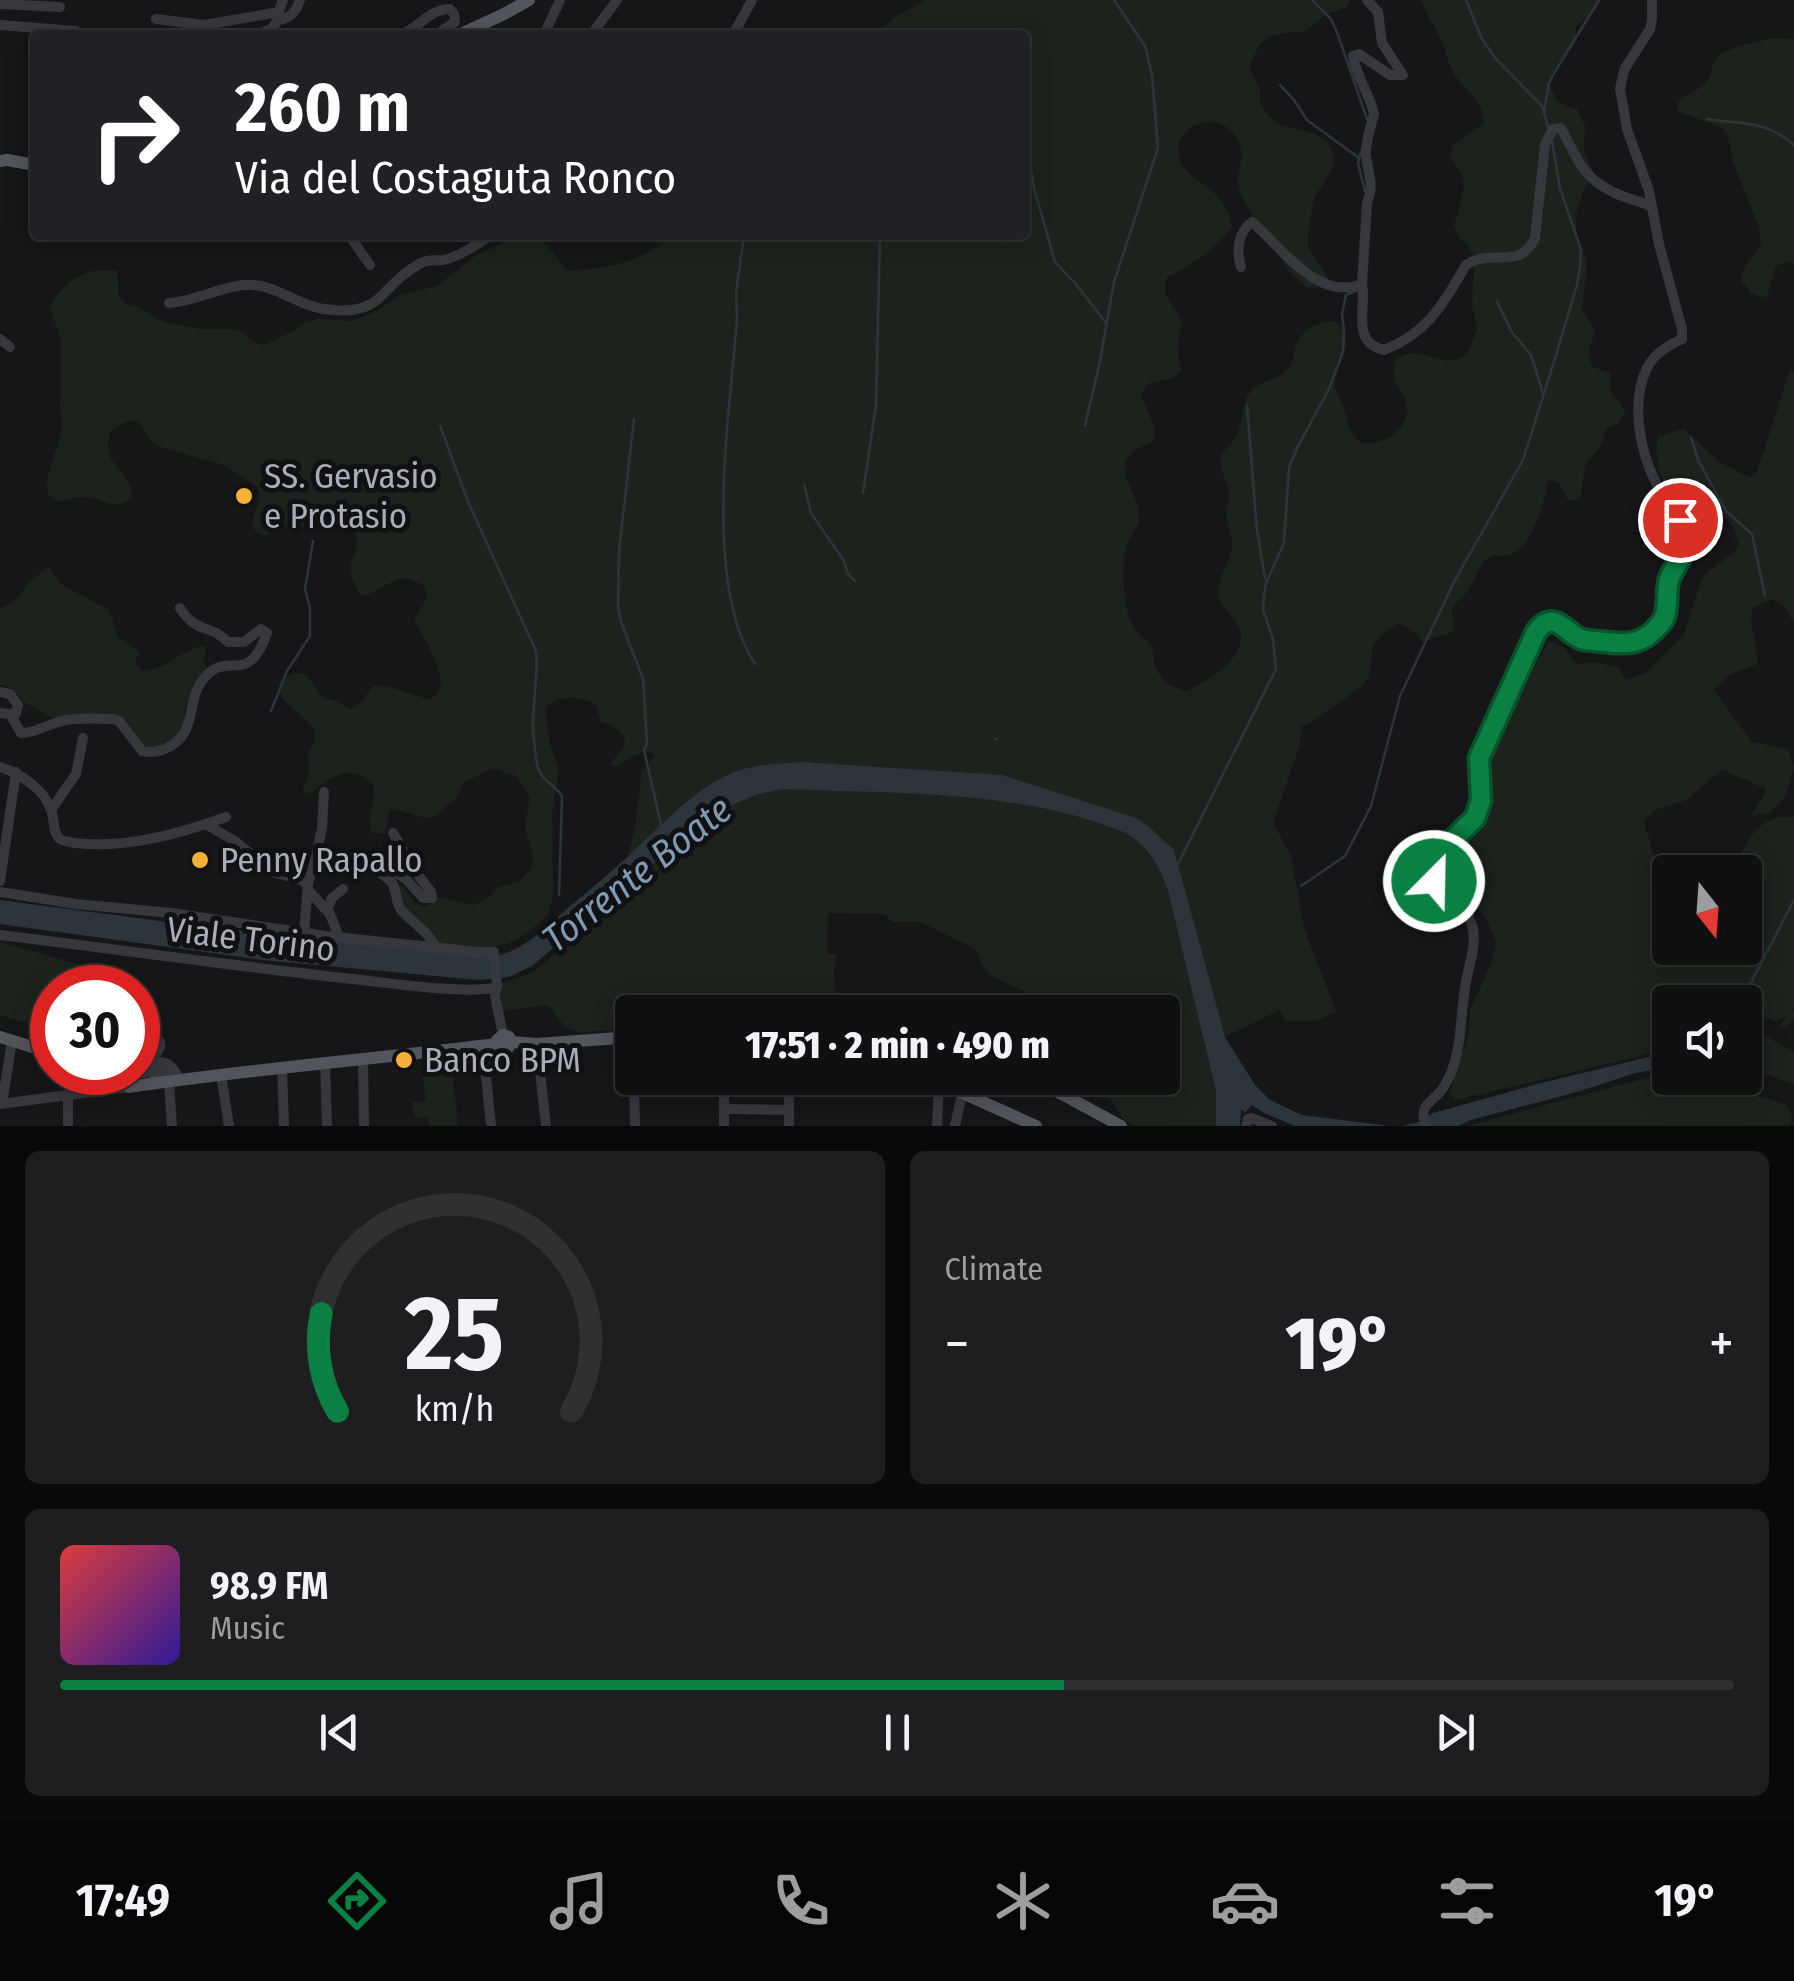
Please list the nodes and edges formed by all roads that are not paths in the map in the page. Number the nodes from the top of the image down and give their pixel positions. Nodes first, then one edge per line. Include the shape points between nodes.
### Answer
1 (283, 0) edge
2 (300, 0) edge
3 (528, 0) edge
4 (560, 0) edge
5 (617, 0) edge
6 (752, 0) edge
7 (1367, 0) edge
8 (1652, 0) edge
9 (0, 4) edge
10 (279, 18) junction
11 (156, 19) dead end
12 (0, 25) edge
13 (37, 28) junction
14 (63, 30) edge
15 (271, 30) edge
16 (409, 30) edge
17 (443, 30) edge
18 (470, 30) edge
19 (546, 30) edge
20 (595, 30) edge
21 (736, 30) edge
22 (0, 161) edge
23 (30, 164) edge
24 (1652, 207) junction
25 (352, 240) edge
26 (484, 240) edge
27 (370, 265) dead end
28 (1241, 267) dead end
29 (1362, 285) junction
30 (168, 303) dead end
31 (0, 339) edge
32 (10, 347) dead end
33 (180, 608) dead end
34 (0, 692) edge
35 (5, 713) edge
36 (83, 738) dead end
37 (142, 751) junction
38 (140, 765) dead end
39 (0, 767) edge
40 (16, 772) junction
41 (324, 792) dead end
42 (51, 810) junction
43 (226, 817) dead end
44 (205, 824) junction
45 (393, 833) dead end
46 (0, 881) edge
47 (305, 884) junction
48 (343, 889) dead end
49 (0, 892) edge
50 (219, 907) dead end
51 (327, 910) junction
52 (216, 920) junction
53 (304, 933) junction
54 (0, 935) edge
55 (339, 937) junction
56 (436, 948) junction
57 (496, 987) junction
58 (6, 1039) edge
59 (615, 1039) edge
60 (498, 1042) junction
61 (536, 1044) junction
62 (30, 1046) edge
63 (363, 1058) junction
64 (160, 1060) edge
65 (325, 1062) junction
66 (282, 1067) junction
67 (221, 1076) junction
68 (160, 1078) edge
69 (171, 1078) junction
70 (75, 1095) edge
71 (634, 1095) edge
72 (724, 1095) edge
73 (789, 1095) edge
74 (935, 1095) edge
75 (962, 1095) edge
76 (964, 1095) edge
77 (1064, 1095) edge
78 (68, 1096) junction
79 (1, 1104) edge
80 (724, 1109) junction
81 (789, 1110) junction
82 (1424, 1121) edge
83 (68, 1126) edge
84 (172, 1126) edge
85 (228, 1126) edge
86 (284, 1126) edge
87 (327, 1126) edge
88 (364, 1126) edge
89 (491, 1126) edge
90 (546, 1126) edge
91 (635, 1126) edge
92 (724, 1126) edge
93 (789, 1126) edge
94 (937, 1126) edge
95 (955, 1126) edge
96 (1036, 1126) edge
97 (1121, 1126) edge
98 (1246, 1126) edge
99 (1272, 1126) edge

1 - 10 street
2 - 10 street via 296,11
3 - 18 main road
4 - 19 street
5 - 20 street
6 - 21 street
7 - 29 street via 1378,12 1382,43 1404,75 1353,56 1374,108 1365,152 1372,193
8 - 24 street via 1650,30 1624,70 1620,89
9 - 13 street via 64,11 38,14
10 - 11 street via 272,13 204,26
10 - 15 street
12 - 13 street
13 - 14 street
16 - 17 street via 450,9 454,22
22 - 23 main road
24 - 29 street via 1589,176 1556,128 1545,144 1535,238 1524,254 1471,261 1436,316 1384,350 1363,332
24 - 82 street via 1682,339 1648,368 1639,430 1658,486 1686,534 1685,552 1668,583 1663,621 1638,642 1580,638 1552,621 1536,632 1479,758 1475,818 1432,860 1434,881 1467,914 1473,940 1457,1053 1442,1090 1423,1111
25 - 27 street
26 - 30 street via 444,260 425,261 363,309 318,308 268,286 244,285
28 - 29 street via 1238,244 1252,222 1310,276 1344,289
31 - 32 street
33 - 37 street via 193,624 228,642 244,642 260,629 266,633 250,662 218,667 198,685 186,732 172,746
34 - 35 street via 18,705
35 - 37 street via 21,733 70,719 113,719
36 - 42 street via 76,774
37 - 38 street
39 - 40 street
40 - 42 street
40 - 46 street
41 - 47 street via 320,841
42 - 44 street via 61,841 90,845
43 - 44 street
44 - 47 street via 272,872
45 - 56 street via 432,898 423,898 381,863 376,870 391,880 398,905
47 - 51 street
47 - 53 street
48 - 51 street
49 - 52 street
50 - 52 street
51 - 55 street
52 - 53 street
53 - 55 street
54 - 57 street, Viale Torino via 360,980
55 - 56 street
56 - 57 street via 494,952
57 - 60 street
58 - 62 main road
58 - 79 street
59 - 61 main road
60 - 61 main road
60 - 63 main road
60 - 89 street
61 - 90 street
63 - 65 main road
63 - 88 street
64 - 69 street via 169,1064
65 - 66 main road
65 - 87 street
66 - 67 main road
66 - 86 street
67 - 69 main road
67 - 85 street
68 - 69 main road
69 - 84 street
70 - 78 street
71 - 91 street
72 - 80 street
73 - 81 street
74 - 94 street
75 - 95 street
76 - 96 main road
77 - 97 main road
78 - 79 street
78 - 83 street
80 - 81 street
80 - 92 street
81 - 93 street
98 - 99 street via 1252,1118

